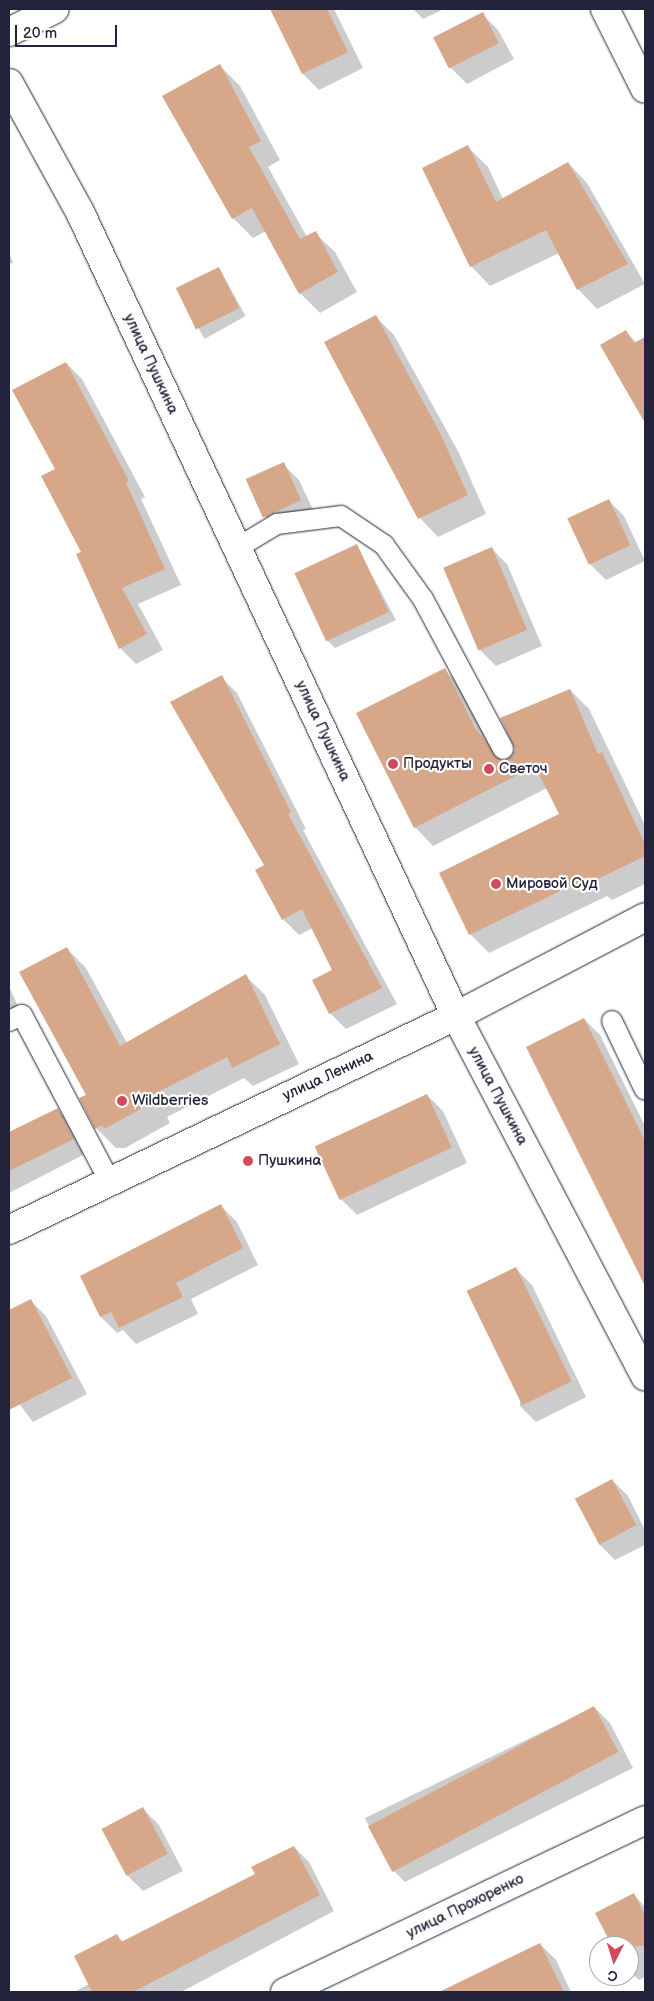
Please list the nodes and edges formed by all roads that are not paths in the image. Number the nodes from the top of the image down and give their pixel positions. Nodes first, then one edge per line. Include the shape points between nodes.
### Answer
1 (55, 9) edge
2 (605, 9) edge
3 (9, 32) edge
4 (9, 83) edge
5 (645, 89) edge
6 (237, 548) junction
7 (503, 749) dead end
8 (645, 917) edge
9 (456, 1016) junction
10 (612, 1021) dead end
11 (9, 1022) edge
12 (645, 1090) edge
13 (109, 1180) junction
14 (11, 1224) edge
15 (644, 1371) edge
16 (645, 1820) edge
17 (285, 1992) edge

1 - 3 street
2 - 5 street
4 - 6 street, улица Пушкина via 80,212
6 - 7 lane via 277,524 341,516 384,545 423,599
6 - 9 street, улица Пушкина
8 - 9 street, улица Ленина
9 - 13 street, улица Ленина
9 - 15 street, улица Пушкина
10 - 12 lane
11 - 13 lane via 22,1016
13 - 14 street, улица Ленина
16 - 17 street, улица Прохоренко

